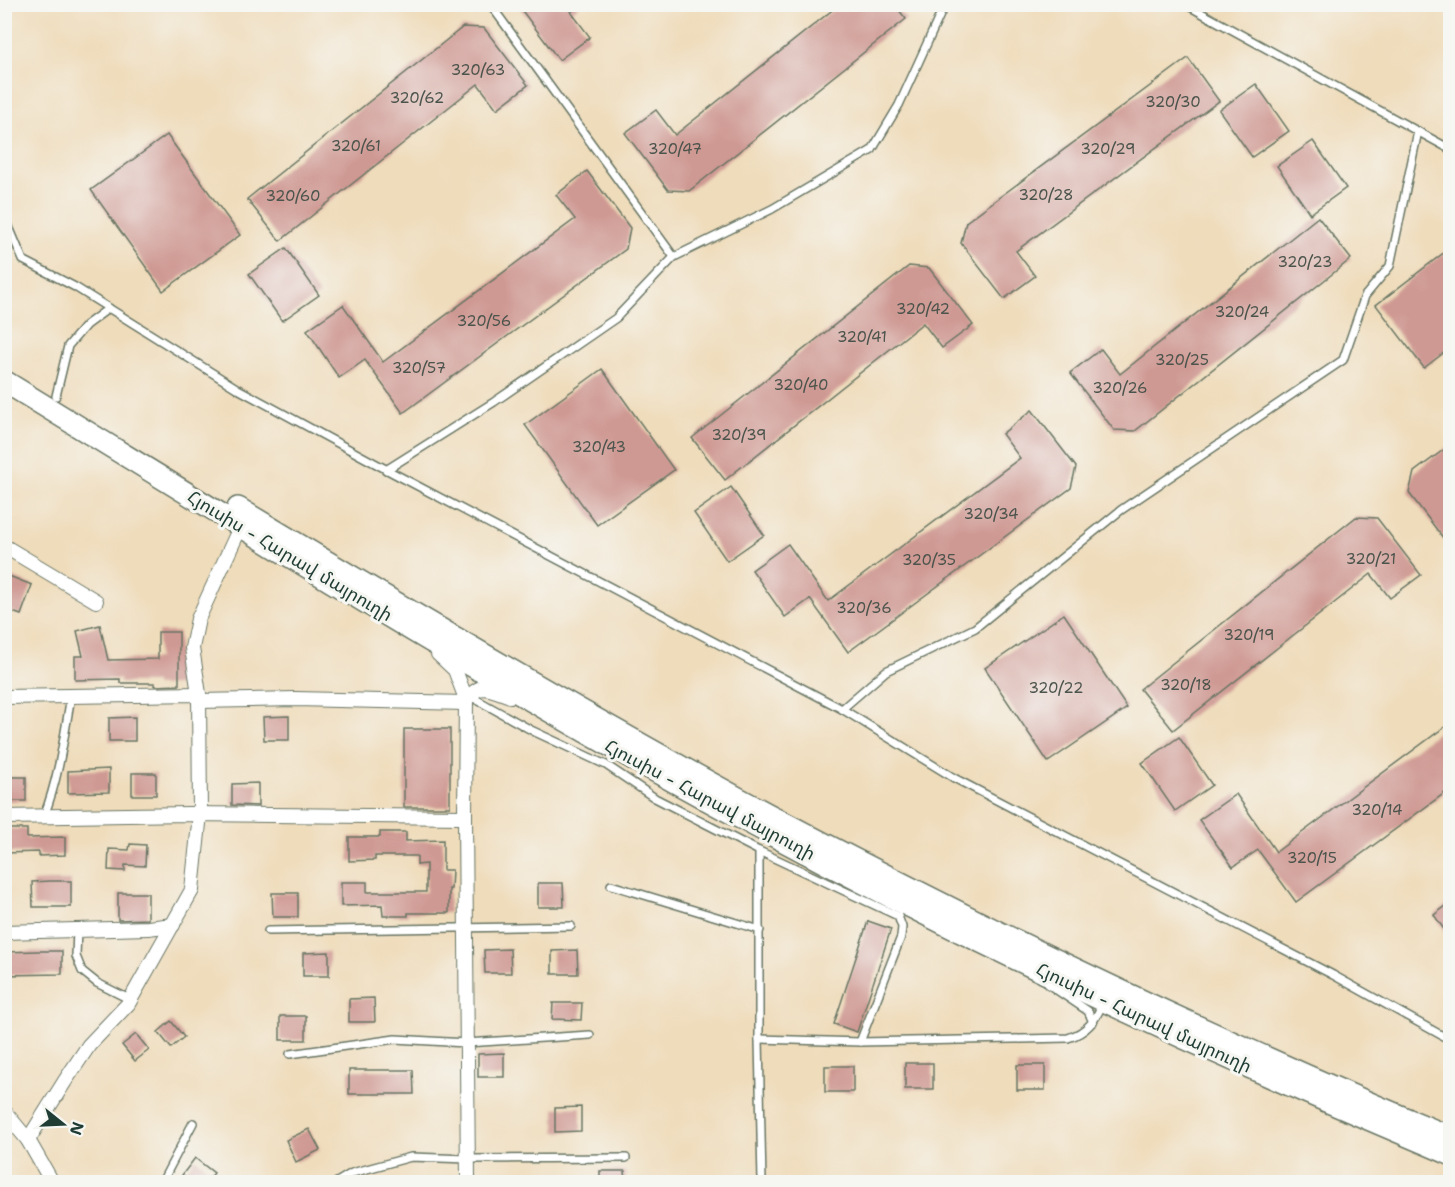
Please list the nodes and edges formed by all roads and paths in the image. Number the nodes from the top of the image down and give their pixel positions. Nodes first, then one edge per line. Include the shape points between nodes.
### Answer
1 (490, 4) edge
2 (945, 4) edge
3 (1185, 4) edge
4 (1418, 131) junction
5 (1450, 149) edge
6 (4, 215) edge
7 (674, 257) junction
8 (109, 308) junction
9 (4, 364) edge
10 (4, 381) edge
11 (56, 396) junction
12 (386, 470) junction
13 (242, 527) junction
14 (4, 546) edge
15 (96, 601) dead end
16 (414, 631) junction
17 (71, 696) junction
18 (4, 697) edge
19 (199, 697) junction
20 (467, 699) junction
21 (536, 704) junction
22 (842, 710) junction
23 (200, 814) junction
24 (44, 816) junction
25 (4, 817) edge
26 (465, 817) junction
27 (759, 851) junction
28 (611, 885) dead end
29 (173, 925) junction
30 (571, 926) dead end
31 (465, 929) junction
32 (77, 930) junction
33 (759, 930) junction
34 (268, 931) dead end
35 (4, 932) edge
36 (1025, 963) junction
37 (131, 1000) junction
38 (1104, 1000) junction
39 (1093, 1022) junction
40 (590, 1035) dead end
41 (759, 1039) junction
42 (1450, 1040) edge
43 (860, 1042) junction
44 (466, 1043) junction
45 (290, 1054) dead end
46 (4, 1111) edge
47 (193, 1123) dead end
48 (1450, 1137) edge
49 (28, 1140) junction
50 (1450, 1154) edge
51 (626, 1158) dead end
52 (468, 1159) junction
53 (52, 1182) edge
54 (162, 1182) edge
55 (337, 1182) edge
56 (468, 1182) edge
57 (762, 1182) edge

1 - 7 lane
2 - 7 lane via 899,105 872,150 772,210
3 - 4 lane
4 - 5 lane
4 - 22 lane via 1390,266 1365,296 1343,360 1121,510 975,628 886,671
6 - 8 lane via 23,260
7 - 12 lane via 616,318
8 - 11 lane via 68,346
8 - 12 lane via 238,389
9 - 11 highway, Հյուսիս - Հարավ մայրուղի
10 - 13 highway, Հյուսիս - Հարավ մայրուղի
11 - 48 highway, Հյուսիս - Հարավ մայրուղի via 512,671 751,806 1179,1019
12 - 22 lane
13 - 16 highway, Հյուսիս - Հարավ մայրուղի
13 - 19 street via 198,618 192,648
14 - 15 street
16 - 20 street via 455,670
16 - 21 highway, Հյուսիս - Հարավ մայրուղի
17 - 18 street
17 - 19 street
17 - 24 lane via 53,793
19 - 20 street
19 - 23 street
20 - 21 street via 477,689 485,688
20 - 26 street
20 - 27 lane via 606,765 655,798
21 - 36 highway, Հյուսիս - Հարավ մայրուղի via 775,836
22 - 42 lane via 954,778
23 - 24 street
23 - 26 street
23 - 29 street via 192,890
24 - 25 street
26 - 31 street
27 - 33 lane
27 - 43 lane via 898,916 901,938
28 - 33 lane
29 - 32 street
29 - 37 street
30 - 31 lane
31 - 34 lane
31 - 44 street
32 - 35 street
32 - 37 lane via 76,956 82,971
33 - 41 lane
36 - 38 highway, Հյուսիս - Հարավ մայրուղի
36 - 39 lane via 1051,987 1088,1011
37 - 49 street via 89,1045
38 - 39 lane
38 - 50 highway, Հյուսիս - Հարավ մայրուղի
39 - 43 lane via 1080,1034 1068,1038
40 - 44 lane
41 - 43 lane
41 - 57 lane
44 - 45 lane via 395,1039
44 - 52 street
46 - 49 street
47 - 54 lane
49 - 53 street
51 - 52 lane
52 - 55 lane via 411,1157 352,1173
52 - 56 street

